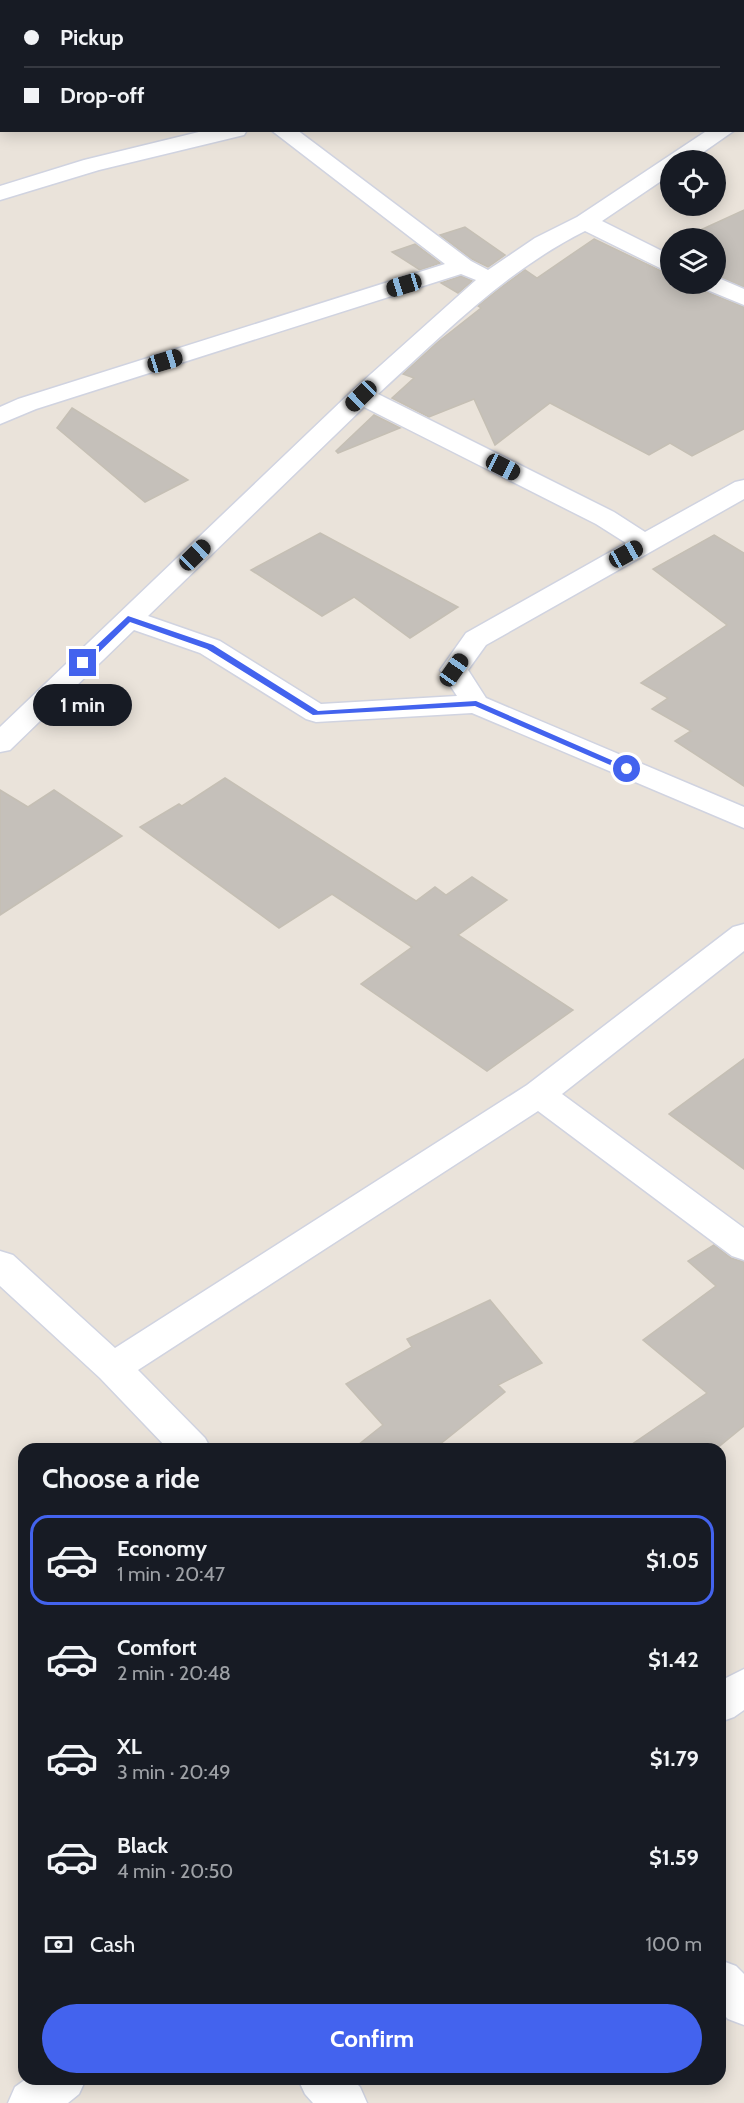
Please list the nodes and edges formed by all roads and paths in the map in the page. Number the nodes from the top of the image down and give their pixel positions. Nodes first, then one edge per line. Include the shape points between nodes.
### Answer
1 (228, 132) edge
2 (285, 132) edge
3 (721, 132) edge
4 (693, 150) edge
5 (660, 172) edge
6 (0, 193) edge
7 (585, 222) junction
8 (660, 259) edge
9 (463, 266) junction
10 (491, 279) junction
11 (726, 290) edge
12 (744, 298) edge
13 (361, 396) junction
14 (0, 416) edge
15 (744, 488) edge
16 (645, 544) junction
17 (128, 618) junction
18 (476, 704) junction
19 (0, 743) edge
20 (744, 818) edge
21 (744, 935) edge
22 (539, 1094) junction
23 (744, 1247) edge
24 (0, 1265) edge
25 (113, 1368) junction
26 (186, 1443) edge
27 (744, 1687) edge
28 (726, 1700) edge
29 (726, 1987) edge
30 (744, 2004) edge
31 (55, 2085) edge
32 (327, 2085) edge
33 (31, 2103) edge
34 (344, 2103) edge

1 - 6 street via 92,165
2 - 9 street
3 - 4 street
5 - 7 street
7 - 8 street
7 - 10 street via 543,243
9 - 10 street
9 - 14 street via 27,404
10 - 13 street
11 - 12 street
13 - 16 street via 605,518
13 - 17 street
15 - 16 street
16 - 18 street via 476,639 454,670
17 - 18 street via 210,647 316,713
17 - 19 street
18 - 20 street
21 - 22 street
22 - 23 street
22 - 25 street
24 - 25 street
25 - 26 street
27 - 28 street
29 - 30 street
31 - 33 street
32 - 34 street

